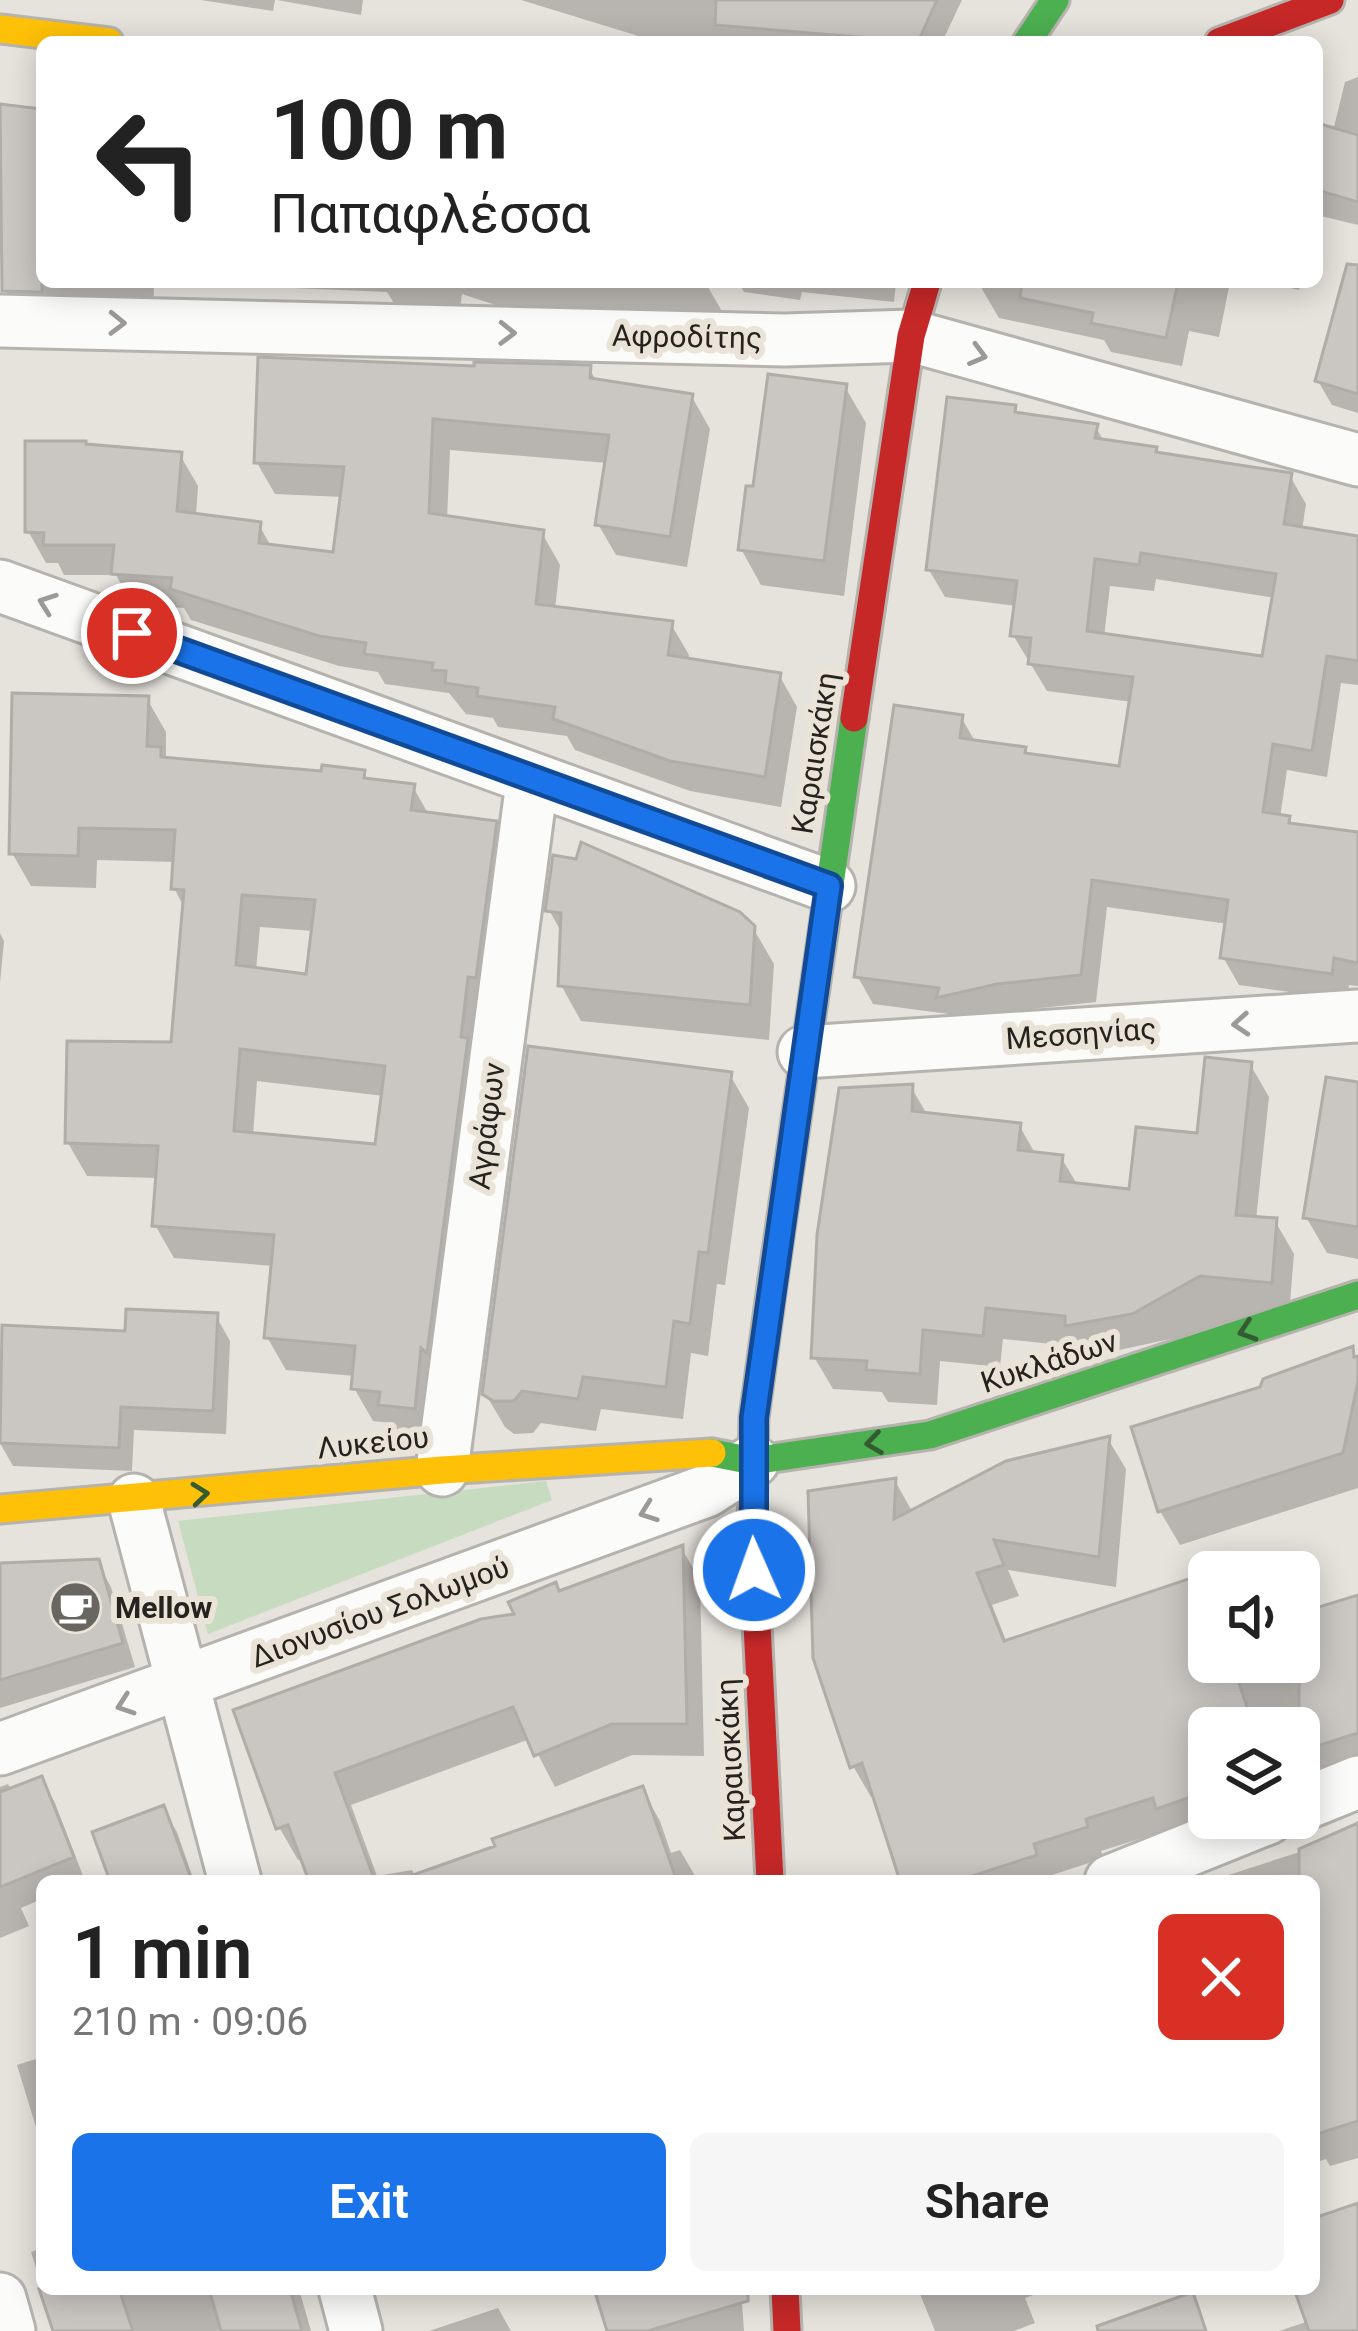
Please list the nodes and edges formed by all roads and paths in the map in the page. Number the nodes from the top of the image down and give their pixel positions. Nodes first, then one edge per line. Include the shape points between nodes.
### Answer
1 (1055, 0) edge
2 (1330, 0) edge
3 (0, 29) edge
4 (59, 36) edge
5 (1037, 36) edge
6 (1235, 36) edge
7 (925, 288) edge
8 (0, 321) edge
9 (911, 336) junction
10 (1358, 460) edge
11 (0, 586) edge
12 (532, 782) junction
13 (829, 886) junction
14 (1358, 1016) edge
15 (804, 1052) junction
16 (1358, 1294) edge
17 (753, 1461) junction
18 (442, 1470) junction
19 (134, 1500) junction
20 (0, 1509) edge
21 (183, 1685) junction
22 (0, 1749) edge
23 (1358, 1782) edge
24 (1320, 1797) edge
25 (1216, 1839) edge
26 (234, 1875) edge
27 (770, 1875) edge
28 (1126, 1875) edge
29 (347, 2295) edge
30 (785, 2295) edge
31 (0, 2299) edge
32 (9, 2331) edge
33 (356, 2331) edge
34 (787, 2331) edge

1 - 5 street
2 - 6 street
3 - 4 street
7 - 9 street, Καραισκάκη
8 -> 9 street, Αφροδίτης via 785,340
9 -> 10 street, Αφροδίτης
9 - 13 street, Καραισκάκη
12 -> 11 street
12 - 13 street
12 - 18 street, Αγράφων
13 - 15 street, Καραισκάκη
14 -> 15 street, Μεσσηνίας
15 - 17 street, Καραισκάκη
16 -> 17 street, Κυκλάδων via 930,1436
17 - 18 street, Λυκείου via 705,1452
17 -> 21 street, Διονυσίου Σολωμού via 706,1491
17 - 27 street, Καραισκάκη
19 -> 18 street, Λυκείου
19 - 20 street, Λυκείου
19 - 21 street
21 -> 22 street, Διονυσίου Σολωμού
21 - 26 street
23 - 24 street
25 - 28 street
29 - 33 street
30 - 34 street
31 - 32 street

